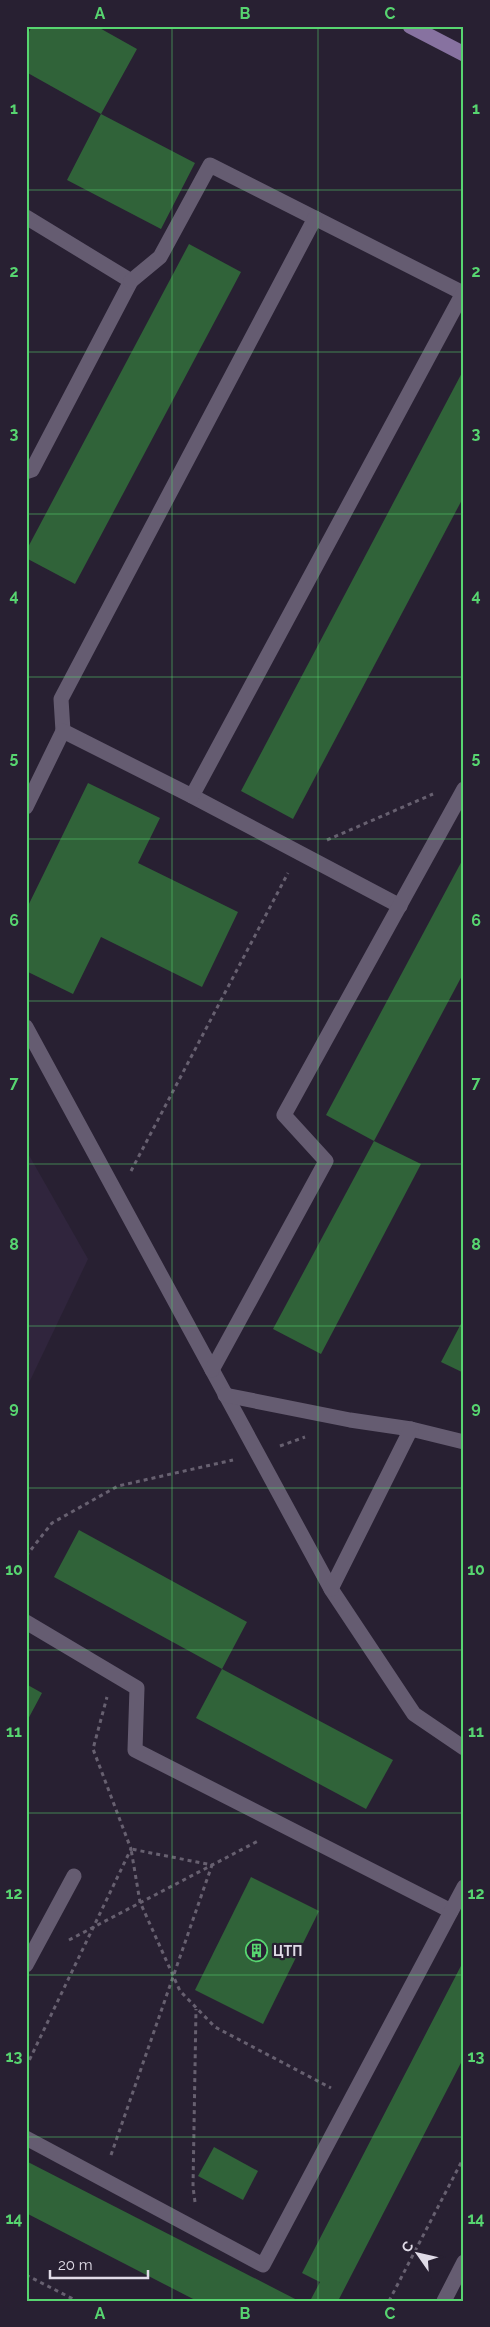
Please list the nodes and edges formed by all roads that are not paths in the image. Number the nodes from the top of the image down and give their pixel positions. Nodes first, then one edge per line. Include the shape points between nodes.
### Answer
1 (410, 26) edge
2 (464, 54) edge
3 (26, 216) edge
4 (314, 218) junction
5 (131, 281) junction
6 (463, 292) edge
7 (26, 472) edge
8 (63, 730) junction
9 (464, 789) edge
10 (192, 796) junction
11 (26, 808) edge
12 (400, 906) junction
13 (26, 1027) edge
14 (212, 1370) junction
15 (226, 1395) junction
16 (411, 1429) junction
17 (464, 1442) edge
18 (331, 1589) junction
19 (26, 1622) edge
20 (464, 1748) edge
21 (74, 1876) dead end
22 (464, 1887) edge
23 (451, 1911) junction
24 (27, 1963) edge
25 (26, 2138) edge
26 (464, 2262) edge
27 (444, 2301) edge

1 - 2 main road
3 - 5 street
4 - 5 street via 210,165 160,257
4 - 6 street
4 - 8 street via 61,699
5 - 7 street via 32,470
6 - 10 street
8 - 10 street
8 - 11 street
9 - 12 street
10 - 12 street
12 - 14 street via 284,1115 326,1161
13 - 14 street
14 - 15 street
15 - 16 street
15 - 18 street
16 - 17 street
16 - 18 street
18 - 20 street via 414,1714
19 - 23 street via 137,1688 135,1750
21 - 24 street
22 - 23 street
23 - 25 street via 262,2265
26 - 27 street

